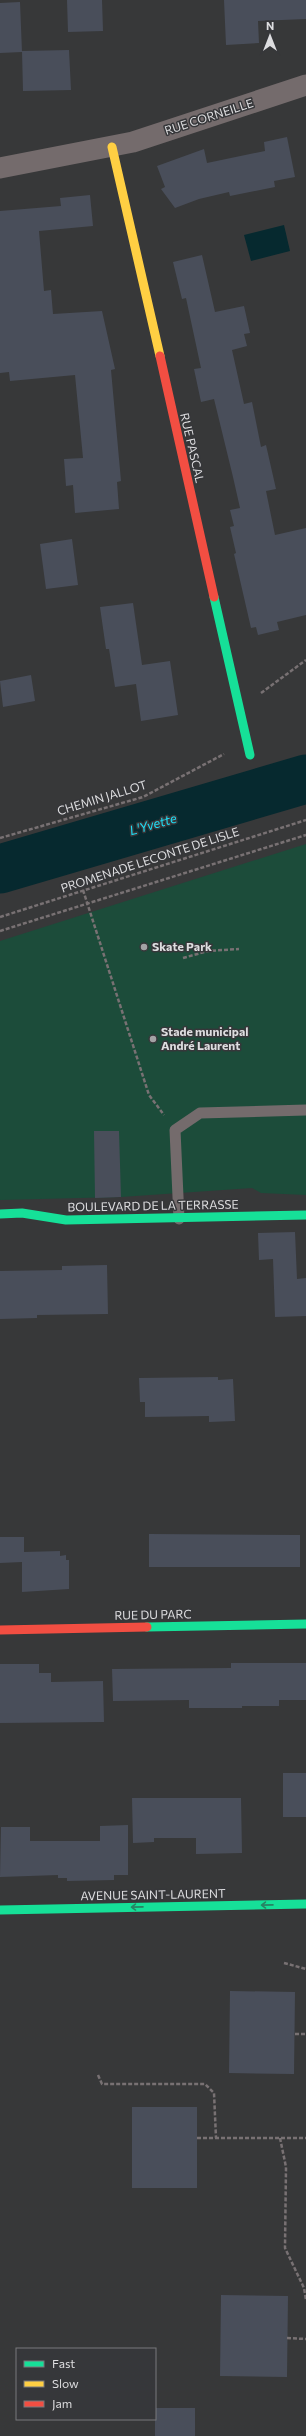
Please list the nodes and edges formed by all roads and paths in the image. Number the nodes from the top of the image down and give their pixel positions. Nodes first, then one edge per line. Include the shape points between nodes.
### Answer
1 (306, 85) edge
2 (112, 147) junction
3 (0, 168) edge
4 (306, 660) edge
5 (239, 711) junction
6 (246, 740) junction
7 (250, 755) dead end
8 (306, 820) edge
9 (306, 835) edge
10 (0, 838) edge
11 (83, 890) junction
12 (87, 904) junction
13 (0, 917) edge
14 (0, 931) edge
15 (239, 949) dead end
16 (183, 958) dead end
17 (306, 1110) edge
18 (175, 1130) junction
19 (0, 1214) edge
20 (306, 1215) edge
21 (179, 1219) junction
22 (306, 1624) edge
23 (0, 1630) edge
24 (306, 1904) edge
25 (0, 1910) edge
26 (284, 1963) dead end
27 (306, 1969) edge
28 (295, 2034) dead end
29 (306, 2034) edge
30 (98, 2075) dead end
31 (196, 2138) dead end
32 (216, 2138) junction
33 (280, 2138) junction
34 (306, 2138) edge
35 (306, 2300) edge
36 (287, 2338) dead end
37 (306, 2339) edge

1 - 2 street, RUE CORNEILLE
2 - 3 street, RUE CORNEILLE
2 - 5 street, RUE PASCAL
4 - 5 path
5 - 6 street, RUE PASCAL
6 - 7 street, RUE PASCAL
6 - 10 path, CHEMIN JALLOT via 237,748 143,797
8 - 11 path, PROMENADE LECONTE DE LISLE
9 - 12 path
11 - 12 path
11 - 13 path, PROMENADE LECONTE DE LISLE
12 - 14 path
12 - 18 path via 149,1095
15 - 16 path via 208,951
17 - 18 lane via 200,1113
18 - 21 lane
19 - 21 street, BOULEVARD DE LA TERRASSE via 66,1220
20 - 21 street, BOULEVARD DE LA TERRASSE
22 - 23 street, RUE DU PARC
24 -> 25 street, AVENUE SAINT-LAURENT
26 - 27 path
28 - 29 path
30 - 32 path via 102,2084 205,2084 214,2093
31 - 32 path
32 - 33 path
33 - 34 path
33 - 35 path via 286,2167 285,2248 304,2288
36 - 37 path

